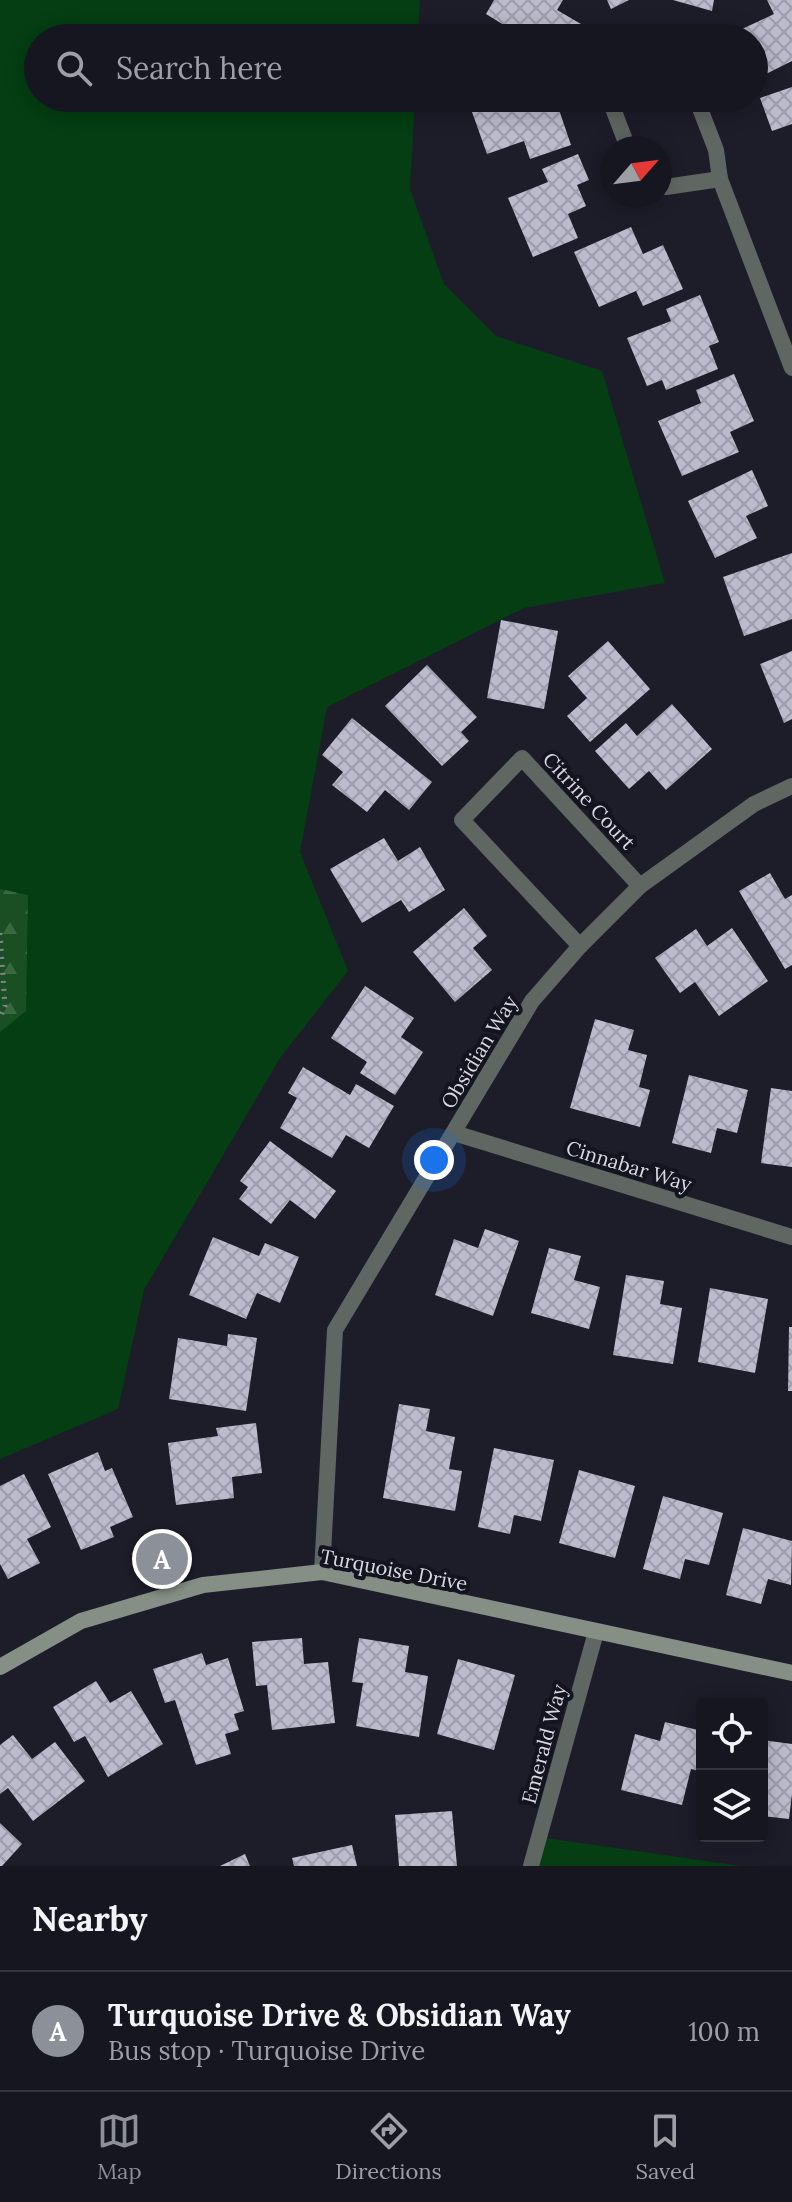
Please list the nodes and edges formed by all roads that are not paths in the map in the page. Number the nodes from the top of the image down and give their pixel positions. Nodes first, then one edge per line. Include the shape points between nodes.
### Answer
1 (614, 112) edge
2 (701, 112) edge
3 (623, 136) edge
4 (720, 179) junction
5 (672, 186) edge
6 (792, 368) edge
7 (792, 786) edge
8 (640, 886) junction
9 (580, 946) junction
10 (454, 1133) junction
11 (792, 1237) edge
12 (322, 1572) junction
13 (596, 1632) junction
14 (0, 1667) edge
15 (792, 1673) edge
16 (531, 1866) edge

1 - 3 street
2 - 4 street
4 - 5 street
4 - 6 street
7 - 8 street, Obsidian Way via 754,804
8 - 9 street, Obsidian Way
8 - 9 street, Citrine Court via 522,758 462,820
9 - 10 street, Obsidian Way via 532,1001
10 - 11 street, Cinnabar Way
10 - 12 street, Obsidian Way via 335,1330
12 - 13 street, Turquoise Drive
12 - 14 street, Turquoise Drive via 203,1585 81,1621
13 - 15 street, Turquoise Drive
13 - 16 street, Emerald Way

